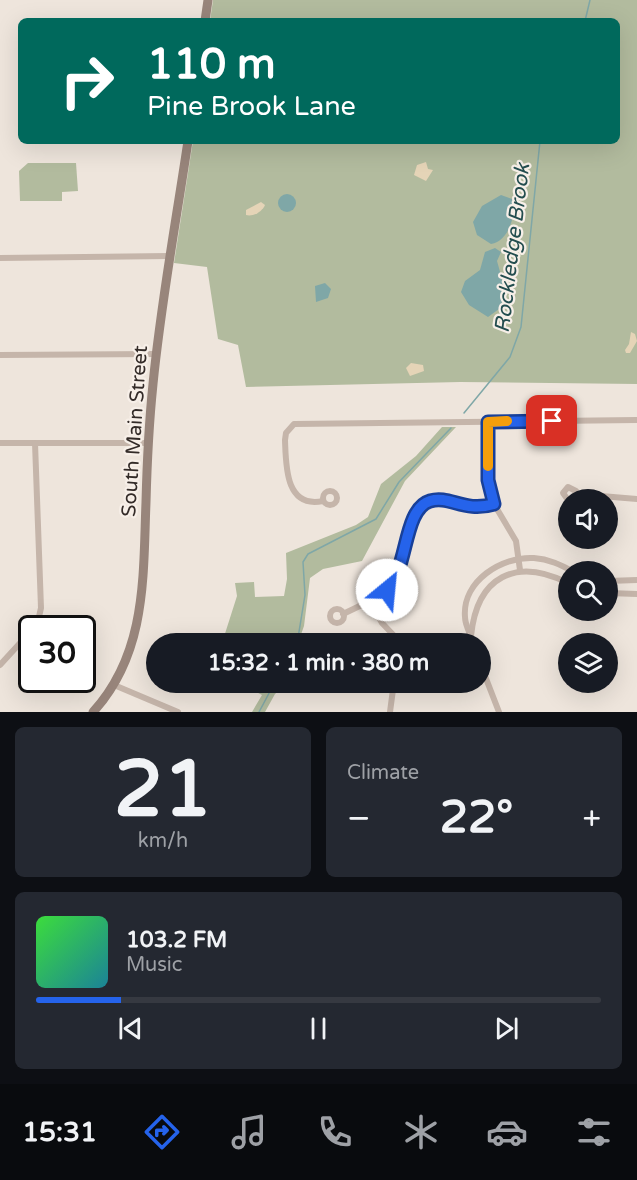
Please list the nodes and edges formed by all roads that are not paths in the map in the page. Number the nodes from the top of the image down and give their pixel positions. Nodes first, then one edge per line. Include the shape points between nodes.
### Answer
1 (208, 0) edge
2 (205, 18) edge
3 (188, 144) edge
4 (169, 256) junction
5 (0, 258) edge
6 (156, 354) junction
7 (0, 355) edge
8 (637, 420) edge
9 (488, 422) junction
10 (0, 443) edge
11 (35, 443) junction
12 (148, 443) junction
13 (618, 498) edge
14 (637, 499) edge
15 (323, 501) dead end
16 (494, 504) junction
17 (520, 558) junction
18 (558, 565) edge
19 (520, 570) junction
20 (558, 579) edge
21 (637, 580) edge
22 (618, 581) edge
23 (618, 593) edge
24 (637, 594) edge
25 (370, 601) junction
26 (343, 614) dead end
27 (38, 615) edge
28 (391, 633) edge
29 (470, 633) edge
30 (471, 633) edge
31 (18, 645) edge
32 (0, 666) edge
33 (114, 686) junction
34 (491, 691) edge
35 (393, 693) edge
36 (93, 712) edge
37 (178, 712) edge
38 (390, 712) edge
39 (499, 712) edge

1 - 2 main road
3 - 4 main road, South Main Street
4 - 5 street
4 - 6 main road, South Main Street
6 - 7 street
6 - 12 main road, South Main Street
8 - 9 street
9 - 15 street via 294,424 285,440 289,484 303,499
9 - 16 street via 488,480
10 - 11 street
11 - 12 street
11 - 27 street via 41,608
12 - 33 main road, South Main Street via 142,595 133,643
13 - 14 street
16 - 17 street via 514,534
16 - 25 street via 469,508 435,500 421,506 413,519 395,579
17 - 18 street via 544,559
17 - 19 street
17 - 29 street via 497,566 471,590 465,616
19 - 20 street
19 - 30 street via 496,582 483,596 474,614
21 - 22 street
23 - 24 street
25 - 26 street
25 - 28 street
31 - 32 street
33 - 36 main road, South Main Street
33 - 37 street
34 - 39 street
35 - 38 street

